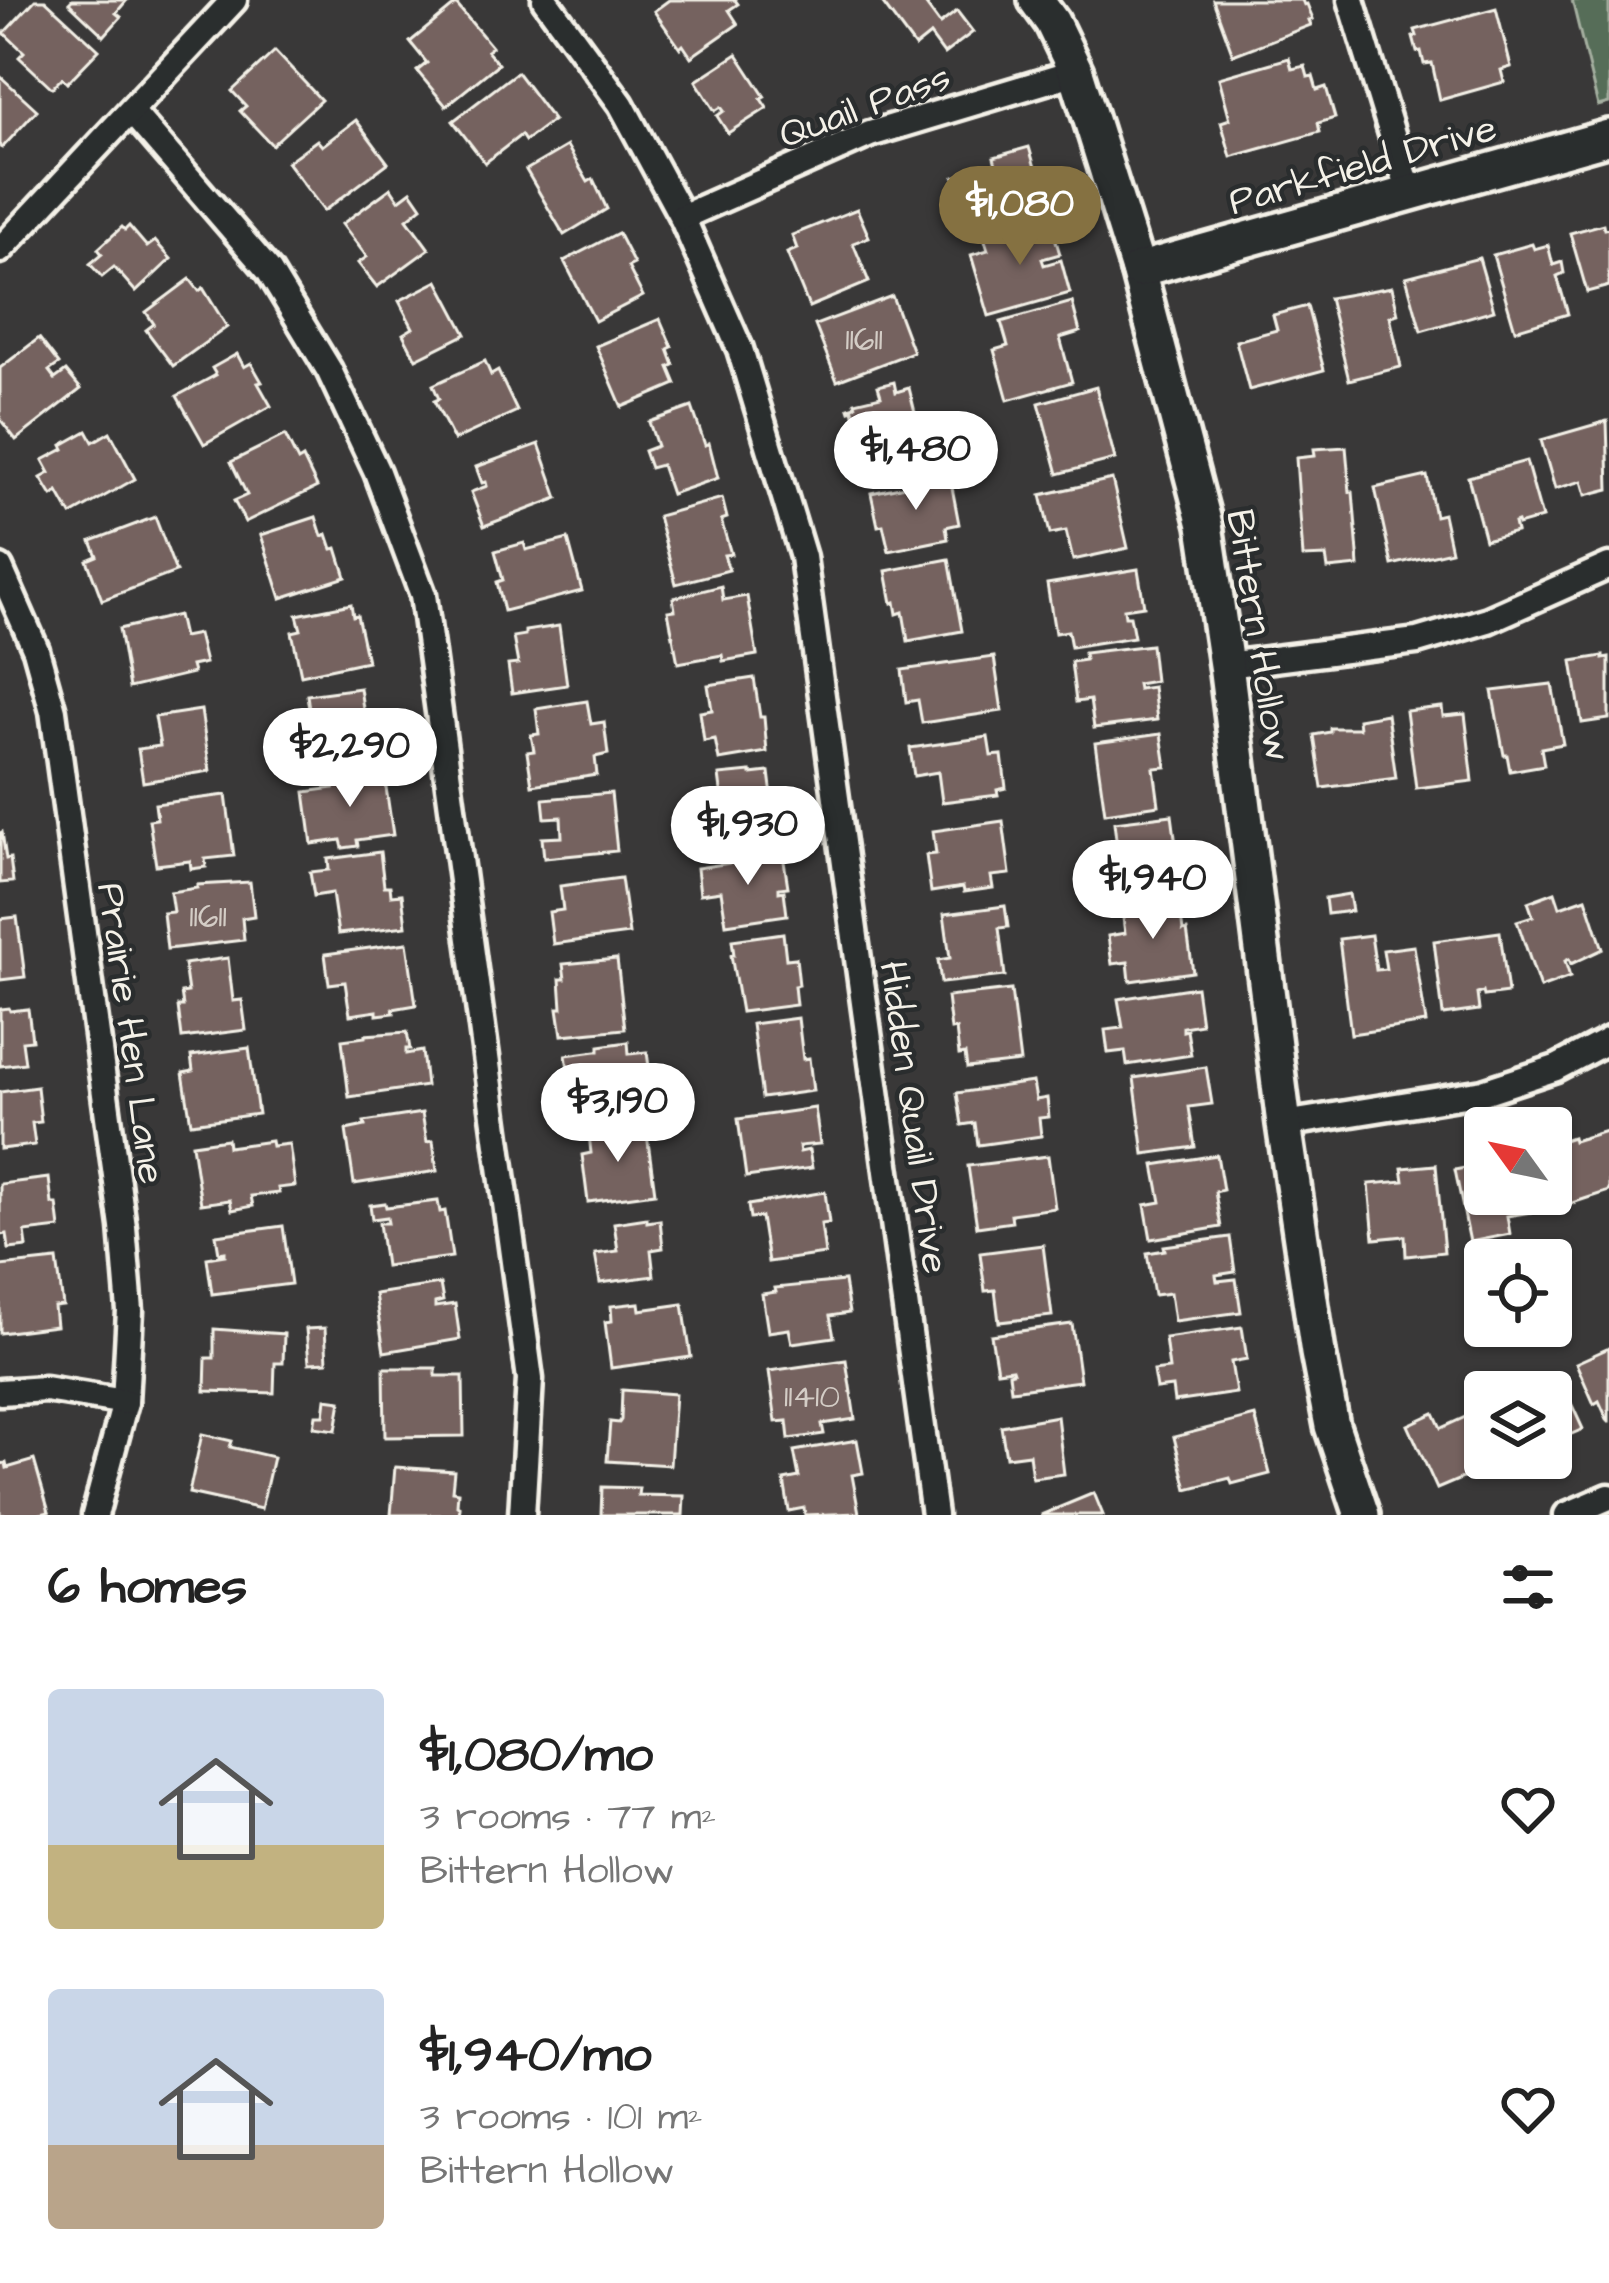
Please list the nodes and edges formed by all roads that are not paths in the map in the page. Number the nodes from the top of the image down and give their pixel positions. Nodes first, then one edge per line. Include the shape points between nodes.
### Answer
1 (234, 0) edge
2 (545, 0) edge
3 (1036, 0) edge
4 (1351, 0) edge
5 (1076, 72) junction
6 (131, 111) junction
7 (1609, 137) edge
8 (1410, 193) junction
9 (682, 217) junction
10 (0, 250) edge
11 (1138, 270) junction
12 (1609, 566) edge
13 (0, 568) edge
14 (1226, 665) junction
15 (1609, 1040) edge
16 (1284, 1124) junction
17 (0, 1392) edge
18 (125, 1402) junction
19 (1609, 1497) edge
20 (95, 1515) edge
21 (522, 1515) edge
22 (934, 1515) edge
23 (1362, 1515) edge
24 (1568, 1515) edge

1 - 6 street
2 - 9 street, Hidden Quail Drive via 621,104
3 - 5 street, Bittern Hollow
4 - 8 street
5 - 9 street, Quail Pass via 870,134
5 - 11 street, Bittern Hollow
6 - 10 street
6 - 21 street via 268,272 329,370 423,595 530,1379
7 - 8 street, Parkfield Drive
8 - 11 street, Parkfield Drive
9 - 22 street, Hidden Quail Drive via 740,350 803,557
11 - 14 street, Bittern Hollow via 1205,525
12 - 14 street via 1488,620 1417,641
13 - 18 street, Prairie Hen Lane via 53,711 123,1227 130,1311
14 - 16 street, Bittern Hollow
15 - 16 street via 1483,1092
16 - 23 street, Bittern Hollow via 1332,1426
17 - 18 street via 45,1389
18 - 20 street, Prairie Hen Lane
19 - 24 street

